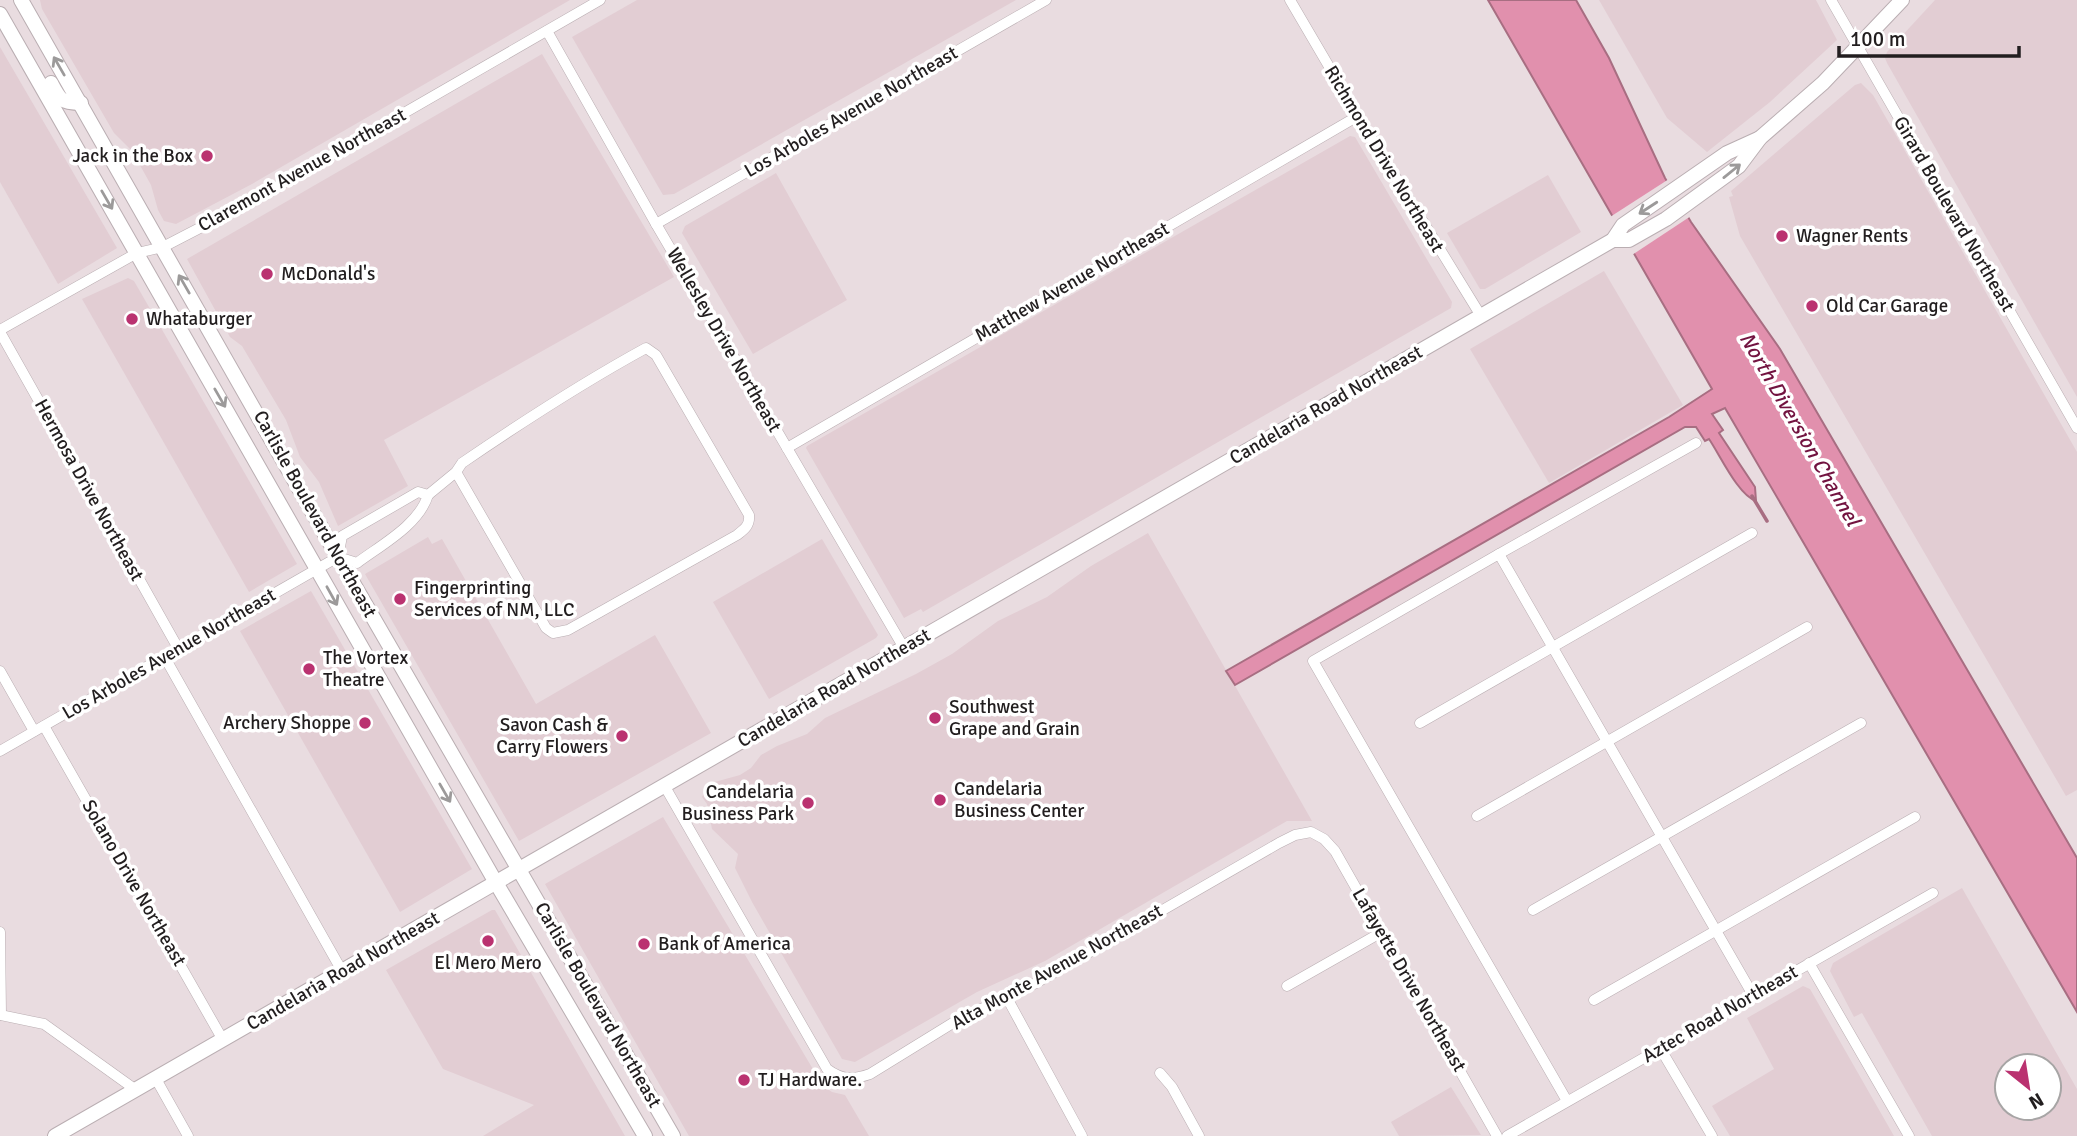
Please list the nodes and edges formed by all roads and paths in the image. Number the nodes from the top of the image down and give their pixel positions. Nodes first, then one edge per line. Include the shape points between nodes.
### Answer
1 (21, 0) edge
2 (600, 0) edge
3 (1046, 0) edge
4 (1290, 0) edge
5 (1831, 0) edge
6 (1902, 0) edge
7 (2, 18) edge
8 (547, 31) junction
9 (1859, 48) junction
10 (81, 103) junction
11 (1358, 116) junction
12 (1760, 138) junction
13 (656, 224) junction
14 (1613, 240) junction
15 (163, 247) junction
16 (137, 253) junction
17 (1481, 316) junction
18 (0, 331) edge
19 (2077, 428) edge
20 (1696, 443) dead end
21 (787, 448) junction
22 (456, 472) junction
23 (428, 495) junction
24 (1752, 533) dead end
25 (1499, 554) junction
26 (338, 557) junction
27 (317, 568) junction
28 (1807, 627) dead end
29 (1552, 647) junction
30 (178, 648) junction
31 (904, 648) junction
32 (164, 656) junction
33 (0, 671) edge
34 (1420, 723) dead end
35 (1861, 723) dead end
36 (44, 726) junction
37 (34, 732) junction
38 (1606, 740) junction
39 (0, 751) edge
40 (664, 785) junction
41 (1476, 816) dead end
42 (1915, 817) dead end
43 (1311, 832) joint
44 (1661, 836) junction
45 (519, 868) junction
46 (495, 881) junction
47 (1933, 893) dead end
48 (1533, 910) dead end
49 (1715, 930) junction
50 (0, 932) edge
51 (1382, 932) junction
52 (1809, 963) junction
53 (342, 971) junction
54 (1287, 986) dead end
55 (1753, 995) junction
56 (1006, 996) junction
57 (1594, 1000) dead end
58 (0, 1015) edge
59 (223, 1040) junction
60 (1660, 1048) junction
61 (1160, 1073) dead end
62 (156, 1079) junction
63 (136, 1090) junction
64 (1567, 1101) junction
65 (627, 1105) junction
66 (55, 1136) edge
67 (188, 1136) edge
68 (637, 1136) edge
69 (645, 1136) edge
70 (673, 1136) edge
71 (1082, 1136) edge
72 (1199, 1136) edge
73 (1497, 1136) edge
74 (1507, 1136) edge
75 (1712, 1136) edge
76 (1909, 1136) edge

10 -> 1 main road, Carlisle Boulevard Northeast
2 - 8 street, Claremont Avenue Northeast
3 - 13 street, Los Arboles Avenue Northeast
4 - 11 street, Richmond Drive Northeast
5 - 9 street, Girard Boulevard Northeast
6 - 9 main road, Candelaria Road Northeast
7 - 10 main road via 25,37 62,100
7 -> 16 main road, Carlisle Boulevard Northeast
8 - 13 street, Wellesley Drive Northeast
8 - 15 street, Claremont Avenue Northeast
9 - 12 main road, Candelaria Road Northeast
9 - 19 street, Girard Boulevard Northeast
10 - 15 main road, Carlisle Boulevard Northeast
11 - 17 street, Richmond Drive Northeast
11 - 21 street, Matthew Avenue Northeast
12 -> 14 main road, Candelaria Road Northeast via 1727,153 1623,225
14 -> 12 main road, Candelaria Road Northeast via 1629,240 1696,198 1739,166
13 - 21 street, Wellesley Drive Northeast
14 - 17 main road, Candelaria Road Northeast
15 - 16 street, Claremont Avenue Northeast
26 -> 15 main road, Carlisle Boulevard Northeast
16 - 18 street, Claremont Avenue Northeast
16 -> 27 main road, Carlisle Boulevard Northeast
17 - 31 main road, Candelaria Road Northeast
18 - 30 street, Hermosa Drive Northeast
20 - 25 street
21 - 31 street, Wellesley Drive Northeast
22 - 22 street via 521,422 646,348 656,355 750,521 737,535 568,631 553,633 545,628
22 - 23 street
23 - 26 street via 411,495 342,537
23 - 26 street via 424,508 357,562
24 - 29 street
25 - 29 street
25 - 64 street via 1313,661
26 - 27 street, Los Arboles Avenue Northeast
26 - 45 main road, Carlisle Boulevard Northeast
27 - 30 street, Los Arboles Avenue Northeast
27 -> 46 main road, Carlisle Boulevard Northeast
28 - 38 street
29 - 34 street
29 - 38 street
30 - 32 street, Los Arboles Avenue Northeast
31 - 40 main road, Candelaria Road Northeast
32 - 36 street, Los Arboles Avenue Northeast
32 - 53 street
33 - 37 street
35 - 44 street
36 - 37 street, Los Arboles Avenue Northeast
36 - 59 street, Solano Drive Northeast
37 - 39 street, Los Arboles Avenue Northeast
38 - 41 street
38 - 44 street
40 - 45 main road, Candelaria Road Northeast
40 - 56 street, Alta Monte Avenue Northeast via 827,1069 840,1079 870,1074
42 - 49 street
43 - 51 street, Lafayette Drive Northeast via 1335,851
43 - 56 street, Alta Monte Avenue Northeast via 1279,843
44 - 48 street
44 - 49 street
45 - 46 main road, Candelaria Road Northeast
45 - 70 main road, Carlisle Boulevard Northeast
46 - 53 main road, Candelaria Road Northeast
46 - 65 main road, Carlisle Boulevard Northeast
47 - 52 street, Aztec Road Northeast
49 - 55 street
49 - 57 street
50 - 58 street
51 - 54 street
51 - 73 street, Lafayette Drive Northeast
52 - 55 street, Aztec Road Northeast
52 - 76 street
53 - 59 main road, Candelaria Road Northeast
55 - 60 street, Aztec Road Northeast
56 - 71 street
58 - 63 street via 44,1024
59 - 62 main road, Candelaria Road Northeast
60 - 64 street, Aztec Road Northeast
60 - 75 street
61 - 72 street
62 - 63 main road, Candelaria Road Northeast
62 - 67 street
63 - 66 main road, Candelaria Road Northeast
64 - 74 street, Aztec Road Northeast
65 - 68 street
65 - 69 main road, Carlisle Boulevard Northeast

